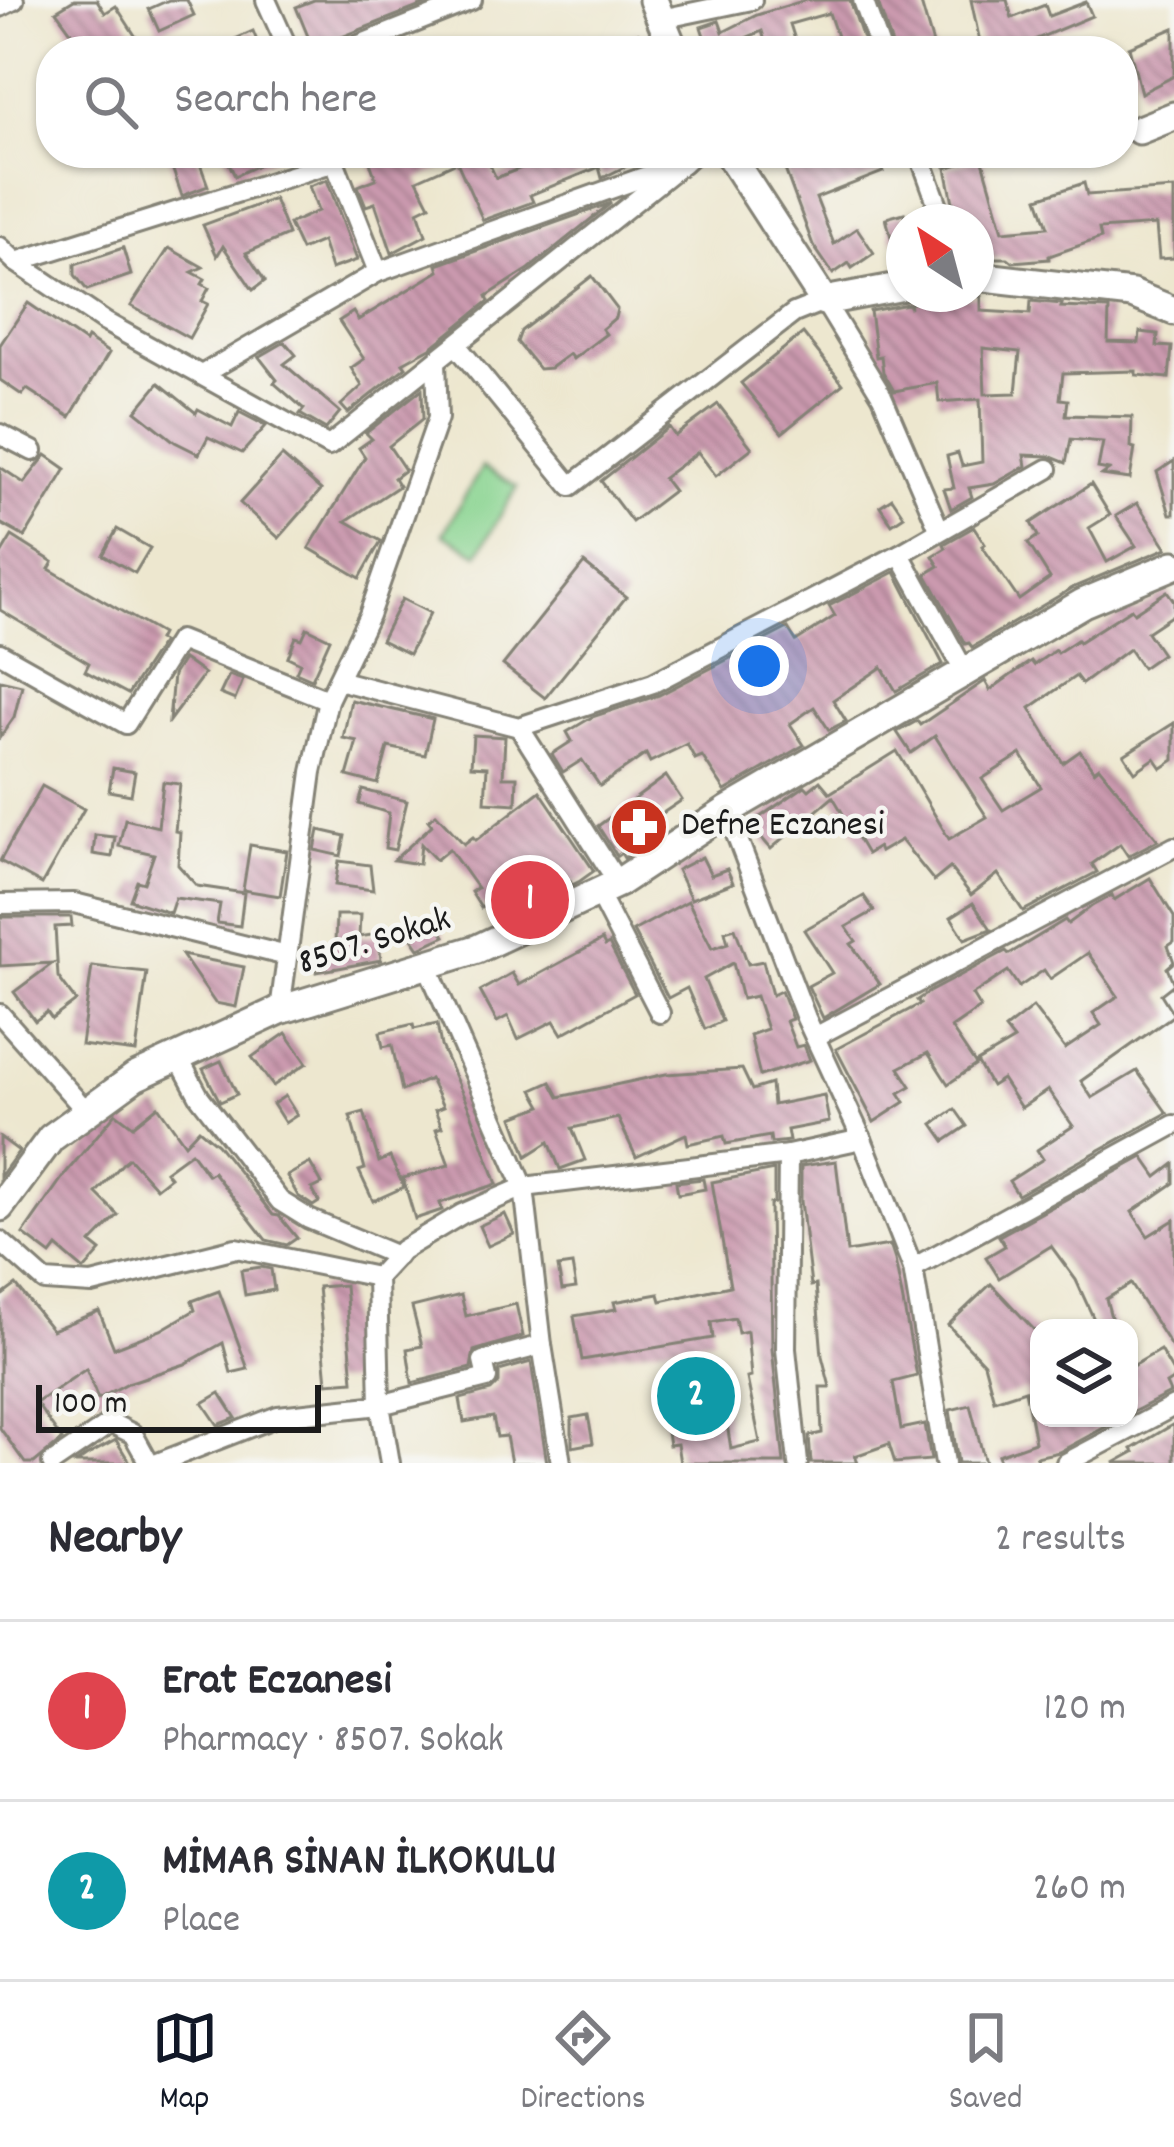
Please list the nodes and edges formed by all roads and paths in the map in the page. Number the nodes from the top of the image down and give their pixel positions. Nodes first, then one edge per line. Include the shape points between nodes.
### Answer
1 (14, 0) edge
2 (266, 0) edge
3 (472, 0) edge
4 (752, 0) edge
5 (863, 0) edge
6 (0, 7) edge
7 (657, 9) edge
8 (283, 36) edge
9 (382, 36) edge
10 (876, 36) edge
11 (1174, 116) edge
12 (1139, 130) dead end
13 (300, 168) edge
14 (337, 168) edge
15 (661, 168) edge
16 (676, 168) edge
17 (738, 168) edge
18 (924, 168) edge
19 (937, 204) edge
20 (0, 247) edge
21 (16, 262) junction
22 (378, 272) junction
23 (994, 278) edge
24 (886, 289) edge
25 (824, 301) junction
26 (1174, 311) edge
27 (457, 346) junction
28 (436, 362) junction
29 (202, 374) junction
30 (0, 434) edge
31 (33, 451) dead end
32 (1048, 469) dead end
33 (940, 530) junction
34 (900, 554) junction
35 (1174, 565) edge
36 (0, 653) edge
37 (965, 672) junction
38 (338, 680) junction
39 (328, 700) junction
40 (519, 727) junction
41 (727, 811) junction
42 (1174, 847) edge
43 (608, 887) junction
44 (0, 904) edge
45 (287, 956) junction
46 (427, 965) junction
47 (280, 1010) junction
48 (660, 1013) dead end
49 (0, 1014) edge
50 (815, 1037) junction
51 (178, 1057) junction
52 (87, 1112) junction
53 (1174, 1125) edge
54 (862, 1138) junction
55 (788, 1155) junction
56 (524, 1187) junction
57 (0, 1208) edge
58 (0, 1240) edge
59 (397, 1256) junction
60 (913, 1268) junction
61 (377, 1277) junction
62 (542, 1345) junction
63 (380, 1405) junction
64 (1174, 1406) edge
65 (52, 1463) edge
66 (149, 1463) edge
67 (158, 1463) edge
68 (390, 1463) edge
69 (561, 1463) edge
70 (798, 1463) edge
71 (945, 1463) edge
72 (1066, 1463) edge

1 - 6 street
2 - 8 street
3 - 9 street
4 - 7 street
5 - 10 street
11 - 12 street
13 - 21 street
14 - 22 street
15 - 22 street
16 - 27 street
17 - 25 street
18 - 19 street
20 - 21 street
21 - 29 street
22 - 29 street
23 - 26 street via 1132,294
24 - 25 street
25 - 27 street via 794,313 571,486
25 - 33 street via 882,396
27 - 28 street
28 - 29 street via 329,446
28 - 38 street via 438,418
30 - 31 street
32 - 33 street
33 - 34 street
34 - 37 street
34 - 40 street via 653,682
35 - 37 street, 8507. Sokak via 1083,603
36 - 39 street via 126,724 179,640
37 - 41 street, 8507. Sokak
38 - 39 street
38 - 40 street
39 - 45 street
40 - 43 street
41 - 43 street, 8507. Sokak
41 - 50 street
42 - 50 street
43 - 46 street, 8507. Sokak
43 - 48 street
44 - 45 street via 74,903
45 - 47 street
46 - 47 street, 8507. Sokak
46 - 56 street
47 - 51 street, 8507. Sokak
49 - 52 street
50 - 54 street
51 - 52 street, 8507. Sokak
51 - 59 street via 280,1201
52 - 57 street, 8507. Sokak via 51,1138
53 - 60 street
54 - 55 street
54 - 60 street
55 - 56 street
55 - 70 street via 786,1349
56 - 59 street
56 - 62 street
58 - 61 street via 45,1281 92,1284 236,1248
59 - 61 street
60 - 71 street
61 - 63 street
62 - 63 street via 483,1361 487,1378
62 - 69 street
63 - 67 street via 278,1416
63 - 68 street
64 - 72 street
65 - 66 street via 111,1423 133,1434

